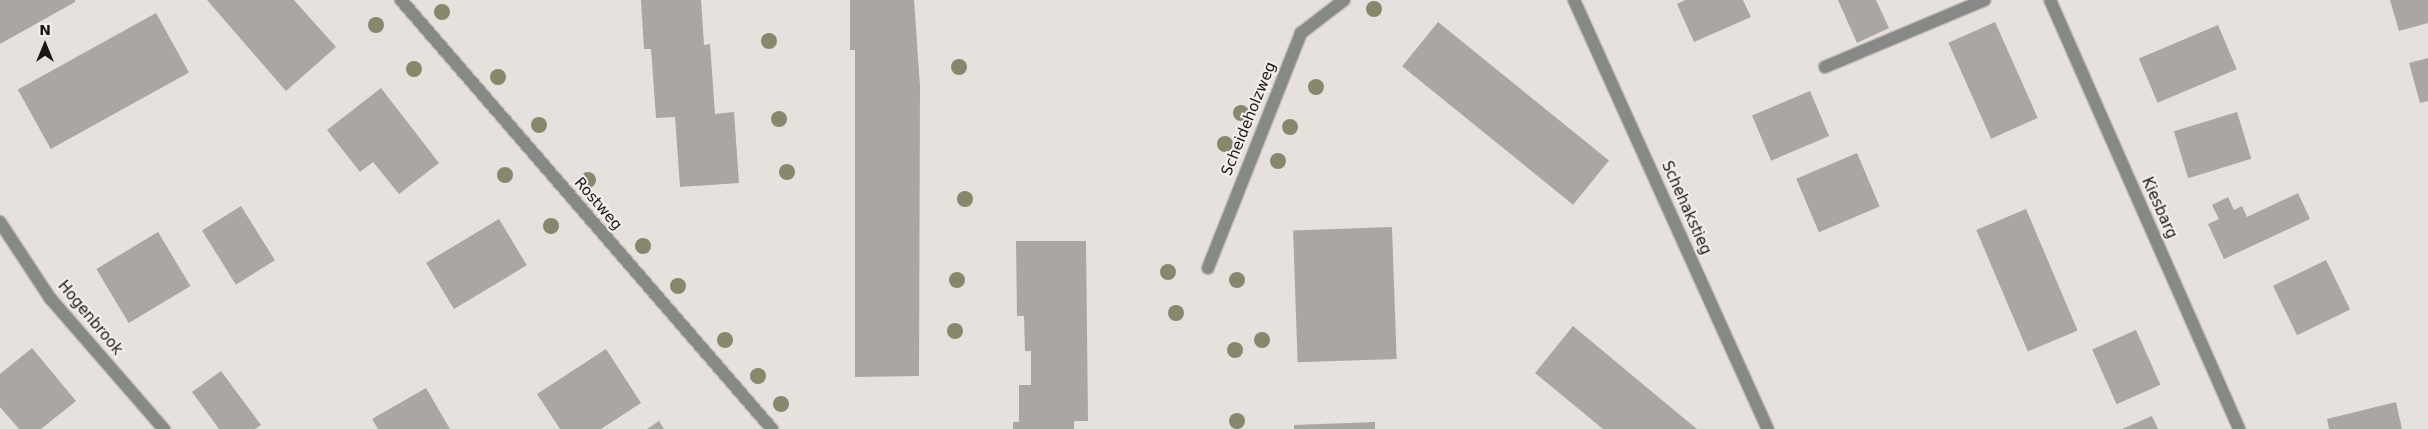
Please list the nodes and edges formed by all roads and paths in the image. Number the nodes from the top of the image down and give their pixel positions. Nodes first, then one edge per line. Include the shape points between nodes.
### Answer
1 (401, 0) edge
2 (1344, 0) edge
3 (1574, 0) edge
4 (1984, 0) edge
5 (2050, 0) edge
6 (1825, 67) dead end
7 (0, 222) edge
8 (1208, 268) dead end
9 (164, 429) edge
10 (772, 429) edge
11 (1768, 429) edge
12 (2239, 429) edge

1 - 10 street, Rostweg
2 - 8 street, Scheideholzweg via 1301,32
3 - 11 street, Schehakstieg
4 - 6 street
5 - 12 street, Kiesbarg
7 - 9 street, Hogenbrook via 50,298

